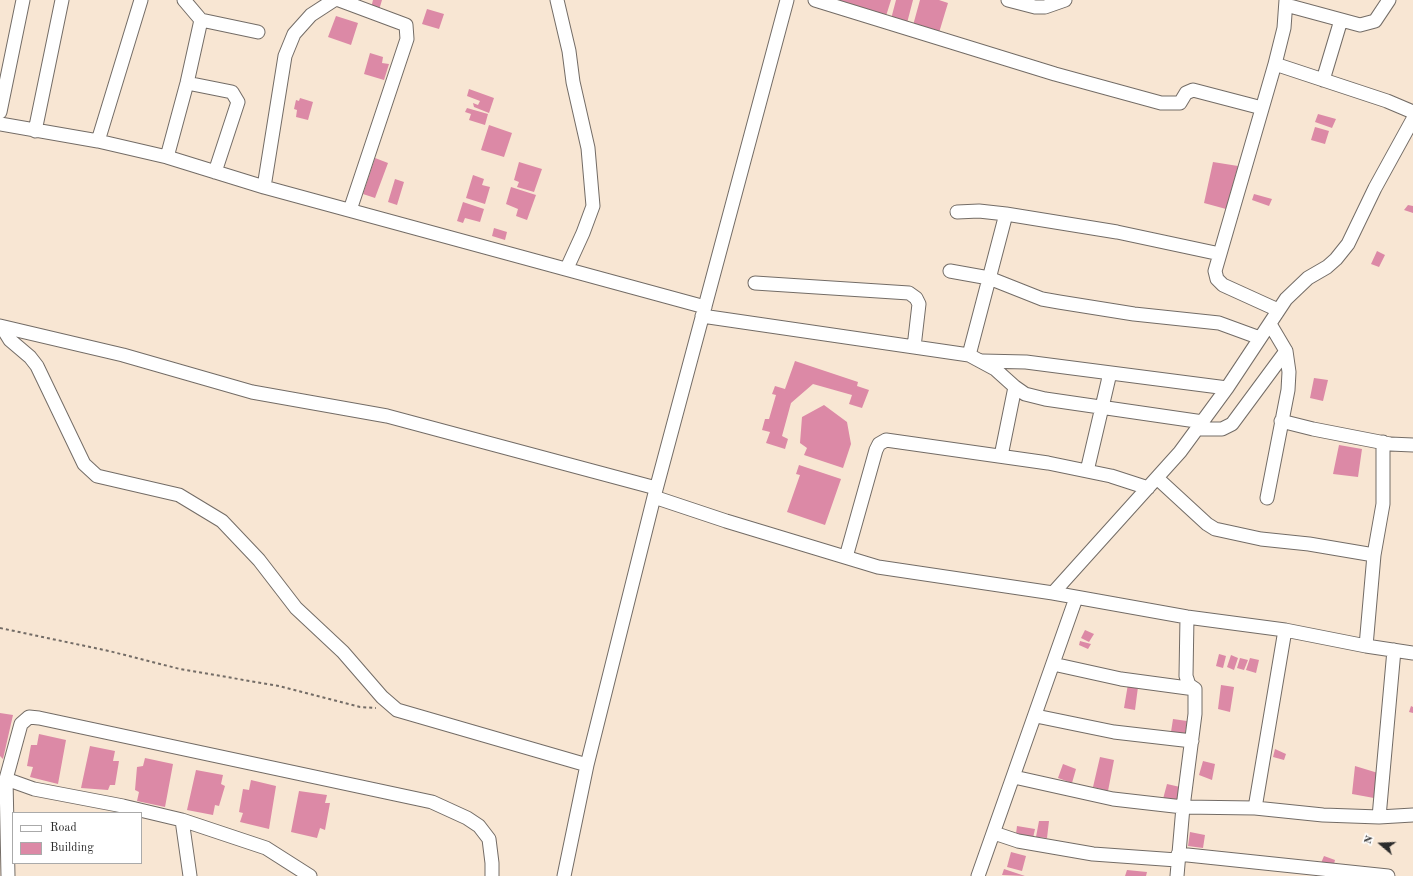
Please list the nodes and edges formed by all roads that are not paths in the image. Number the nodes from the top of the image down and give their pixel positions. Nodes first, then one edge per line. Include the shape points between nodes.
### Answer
1 (23, 0) edge
2 (62, 0) edge
3 (141, 0) edge
4 (184, 0) edge
5 (334, 0) edge
6 (339, 0) edge
7 (556, 0) edge
8 (786, 0) edge
9 (814, 0) edge
10 (1008, 0) edge
11 (1065, 0) edge
12 (1389, 0) edge
13 (1286, 2) edge
14 (201, 20) junction
15 (1341, 20) junction
16 (258, 32) dead end
17 (1275, 64) junction
18 (1323, 80) junction
19 (187, 83) junction
20 (1262, 108) junction
21 (0, 112) edge
22 (1413, 112) edge
23 (1413, 119) edge
24 (0, 124) edge
25 (35, 131) junction
26 (98, 141) junction
27 (167, 157) junction
28 (216, 172) junction
29 (264, 187) junction
30 (350, 210) junction
31 (957, 212) dead end
32 (1006, 214) junction
33 (1220, 254) junction
34 (567, 268) junction
35 (950, 271) dead end
36 (989, 278) junction
37 (755, 283) dead end
38 (1278, 310) junction
39 (704, 311) junction
40 (1270, 324) junction
41 (2, 327) edge
42 (1260, 338) junction
43 (914, 347) junction
44 (1286, 352) junction
45 (969, 355) junction
46 (982, 361) junction
47 (1110, 373) junction
48 (1015, 387) junction
49 (1227, 388) junction
50 (1103, 408) junction
51 (1281, 421) junction
52 (1200, 426) junction
53 (1383, 442) junction
54 (1413, 445) edge
55 (1001, 456) junction
56 (1087, 471) junction
57 (1152, 483) junction
58 (655, 493) junction
59 (1267, 498) dead end
60 (1374, 555) junction
61 (846, 558) junction
62 (1053, 593) junction
63 (1076, 598) junction
64 (1187, 617) junction
65 (1285, 630) junction
66 (1366, 646) junction
67 (1394, 650) junction
68 (1413, 653) edge
69 (1053, 664) junction
70 (1195, 689) junction
71 (1036, 716) junction
72 (1192, 741) junction
73 (587, 765) junction
74 (1014, 777) junction
75 (6, 779) junction
76 (1183, 807) junction
77 (1255, 808) junction
78 (1413, 815) edge
79 (1379, 817) junction
80 (182, 820) junction
81 (994, 833) junction
82 (1178, 857) junction
83 (1312, 872) edge
84 (8, 876) edge
85 (190, 876) edge
86 (310, 876) edge
87 (492, 876) edge
88 (564, 876) edge
89 (978, 876) edge
90 (1177, 876) edge
91 (1388, 876) edge

1 - 21 street
2 - 25 street
3 - 26 street
4 - 14 street
5 - 29 street via 312,15 294,34 285,56
6 - 30 street via 406,25 407,39
7 - 34 street via 588,148 593,206
8 - 39 street
9 - 20 street via 1048,72 1161,103 1180,103 1186,93 1193,90
10 - 11 street via 1036,7 1045,7
12 - 15 street via 1371,23 1360,25
13 - 15 street
13 - 17 street via 1284,28
14 - 16 street
14 - 19 street
15 - 18 street
17 - 18 street
17 - 20 street
18 - 22 street
19 - 27 street
19 - 28 street via 232,92 238,102
20 - 33 street
23 - 38 street via 1348,244 1327,267 1308,278 1295,290
24 - 25 street
25 - 26 street
26 - 27 street
27 - 28 street
28 - 29 street
29 - 30 street
30 - 34 street
31 - 32 street
32 - 33 street via 1118,232
32 - 36 street
33 - 38 street via 1215,271 1217,279 1223,285
34 - 39 street
35 - 36 street
36 - 42 street via 1048,300 1134,314 1219,323
36 - 45 street
37 - 43 street via 909,293 919,304
38 - 40 street
39 - 43 street
39 - 58 street
40 - 42 street
40 - 44 street
41 - 58 street via 123,355 252,392 386,416
41 - 73 street via 10,340 37,366 84,464 97,476 179,496 222,520 259,560 296,608 343,652 382,697 397,710
42 - 49 street
43 - 45 street
44 - 51 street via 1288,390
44 - 52 street via 1232,424 1222,429
45 - 46 street
46 - 47 street via 1026,362
46 - 48 street
47 - 49 street
47 - 50 street
48 - 50 street via 1025,394 1045,400
48 - 55 street
49 - 52 street
50 - 52 street
50 - 56 street
51 - 53 street
51 - 59 street
52 - 57 street
53 - 54 street
53 - 60 street via 1382,504
55 - 56 street
55 - 61 street via 886,440 879,444
56 - 57 street
57 - 60 street via 1215,529 1261,539
57 - 62 street
58 - 61 street via 726,521
58 - 73 street
60 - 66 street
61 - 62 street via 878,567
62 - 63 street
63 - 64 street
63 - 69 street
64 - 65 street
64 - 70 street via 1186,676 1189,685
65 - 66 street
65 - 77 street
66 - 67 street
67 - 68 street
67 - 79 street
69 - 70 street via 1121,679
69 - 71 street
70 - 72 street
71 - 72 street via 1114,732
71 - 74 street
72 - 76 street
73 - 88 street
74 - 76 street via 1113,799
74 - 81 street
75 - 80 street via 34,789
75 - 84 street
75 - 87 street via 21,724 29,717 39,718 432,802 479,826 489,839
76 - 77 street
76 - 82 street
77 - 79 street
78 - 79 street
80 - 85 street
80 - 86 street via 266,848
81 - 82 street via 1018,841 1093,854
81 - 89 street
82 - 83 street
82 - 90 street
83 - 91 street

